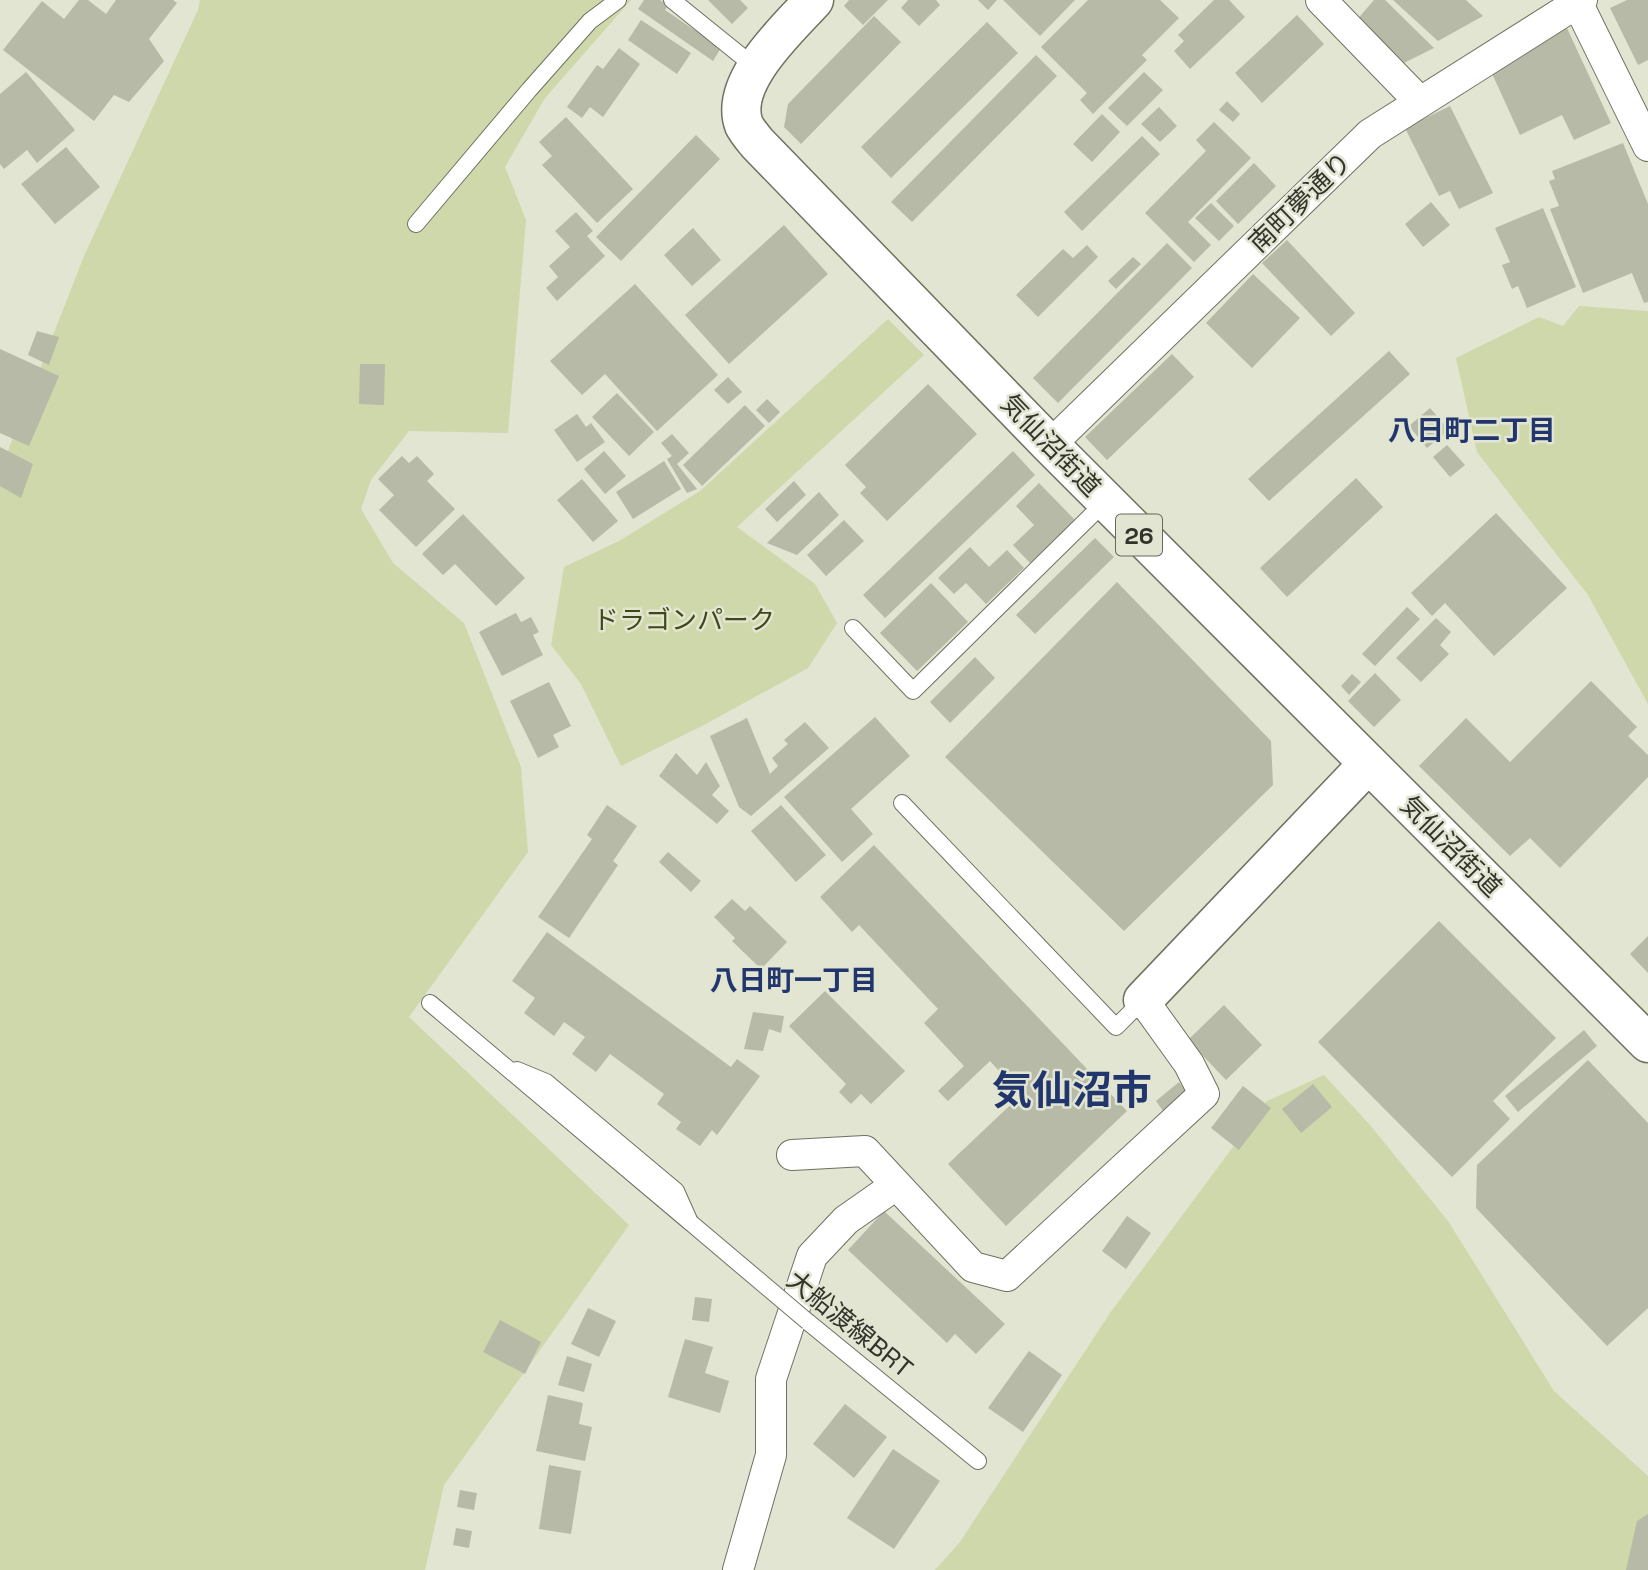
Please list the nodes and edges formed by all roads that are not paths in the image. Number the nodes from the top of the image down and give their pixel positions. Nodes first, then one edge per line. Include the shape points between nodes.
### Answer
1 (618, 0) edge
2 (672, 0) edge
3 (814, 0) edge
4 (1321, 0) edge
5 (1578, 1) edge
6 (755, 67) junction
7 (1420, 102) junction
8 (1648, 146) edge
9 (416, 224) dead end
10 (1050, 445) junction
11 (1106, 501) junction
12 (853, 628) dead end
13 (1368, 764) junction
14 (902, 803) dead end
15 (1143, 1000) junction
16 (430, 1003) dead end
17 (1648, 1043) edge
18 (792, 1154) dead end
19 (896, 1185) junction
20 (978, 1461) dead end
21 (738, 1570) edge

1 - 9 lane via 590,21
2 - 6 lane
3 - 6 main road, 気仙沼街道 / 26
4 - 7 street
5 - 7 street, 南町夢通り
5 - 8 street
6 - 10 main road, 気仙沼街道 / 26 via 743,97 744,124 757,144
7 - 10 street, 南町夢通り via 1370,134
10 - 11 main road, 気仙沼街道 / 26
11 - 12 lane via 913,691
11 - 13 main road, 気仙沼街道 / 26
13 - 15 main road
13 - 17 main road, 気仙沼街道 / 26
14 - 15 lane via 1116,1027
15 - 19 street via 1189,1064 1204,1094 1007,1276 973,1267
16 - 20 lane, 大船渡線BRT, bridge via 502,1063 546,1082 676,1191 691,1223
18 - 19 street via 865,1151
19 - 21 street via 846,1220 812,1256 771,1379 771,1455

